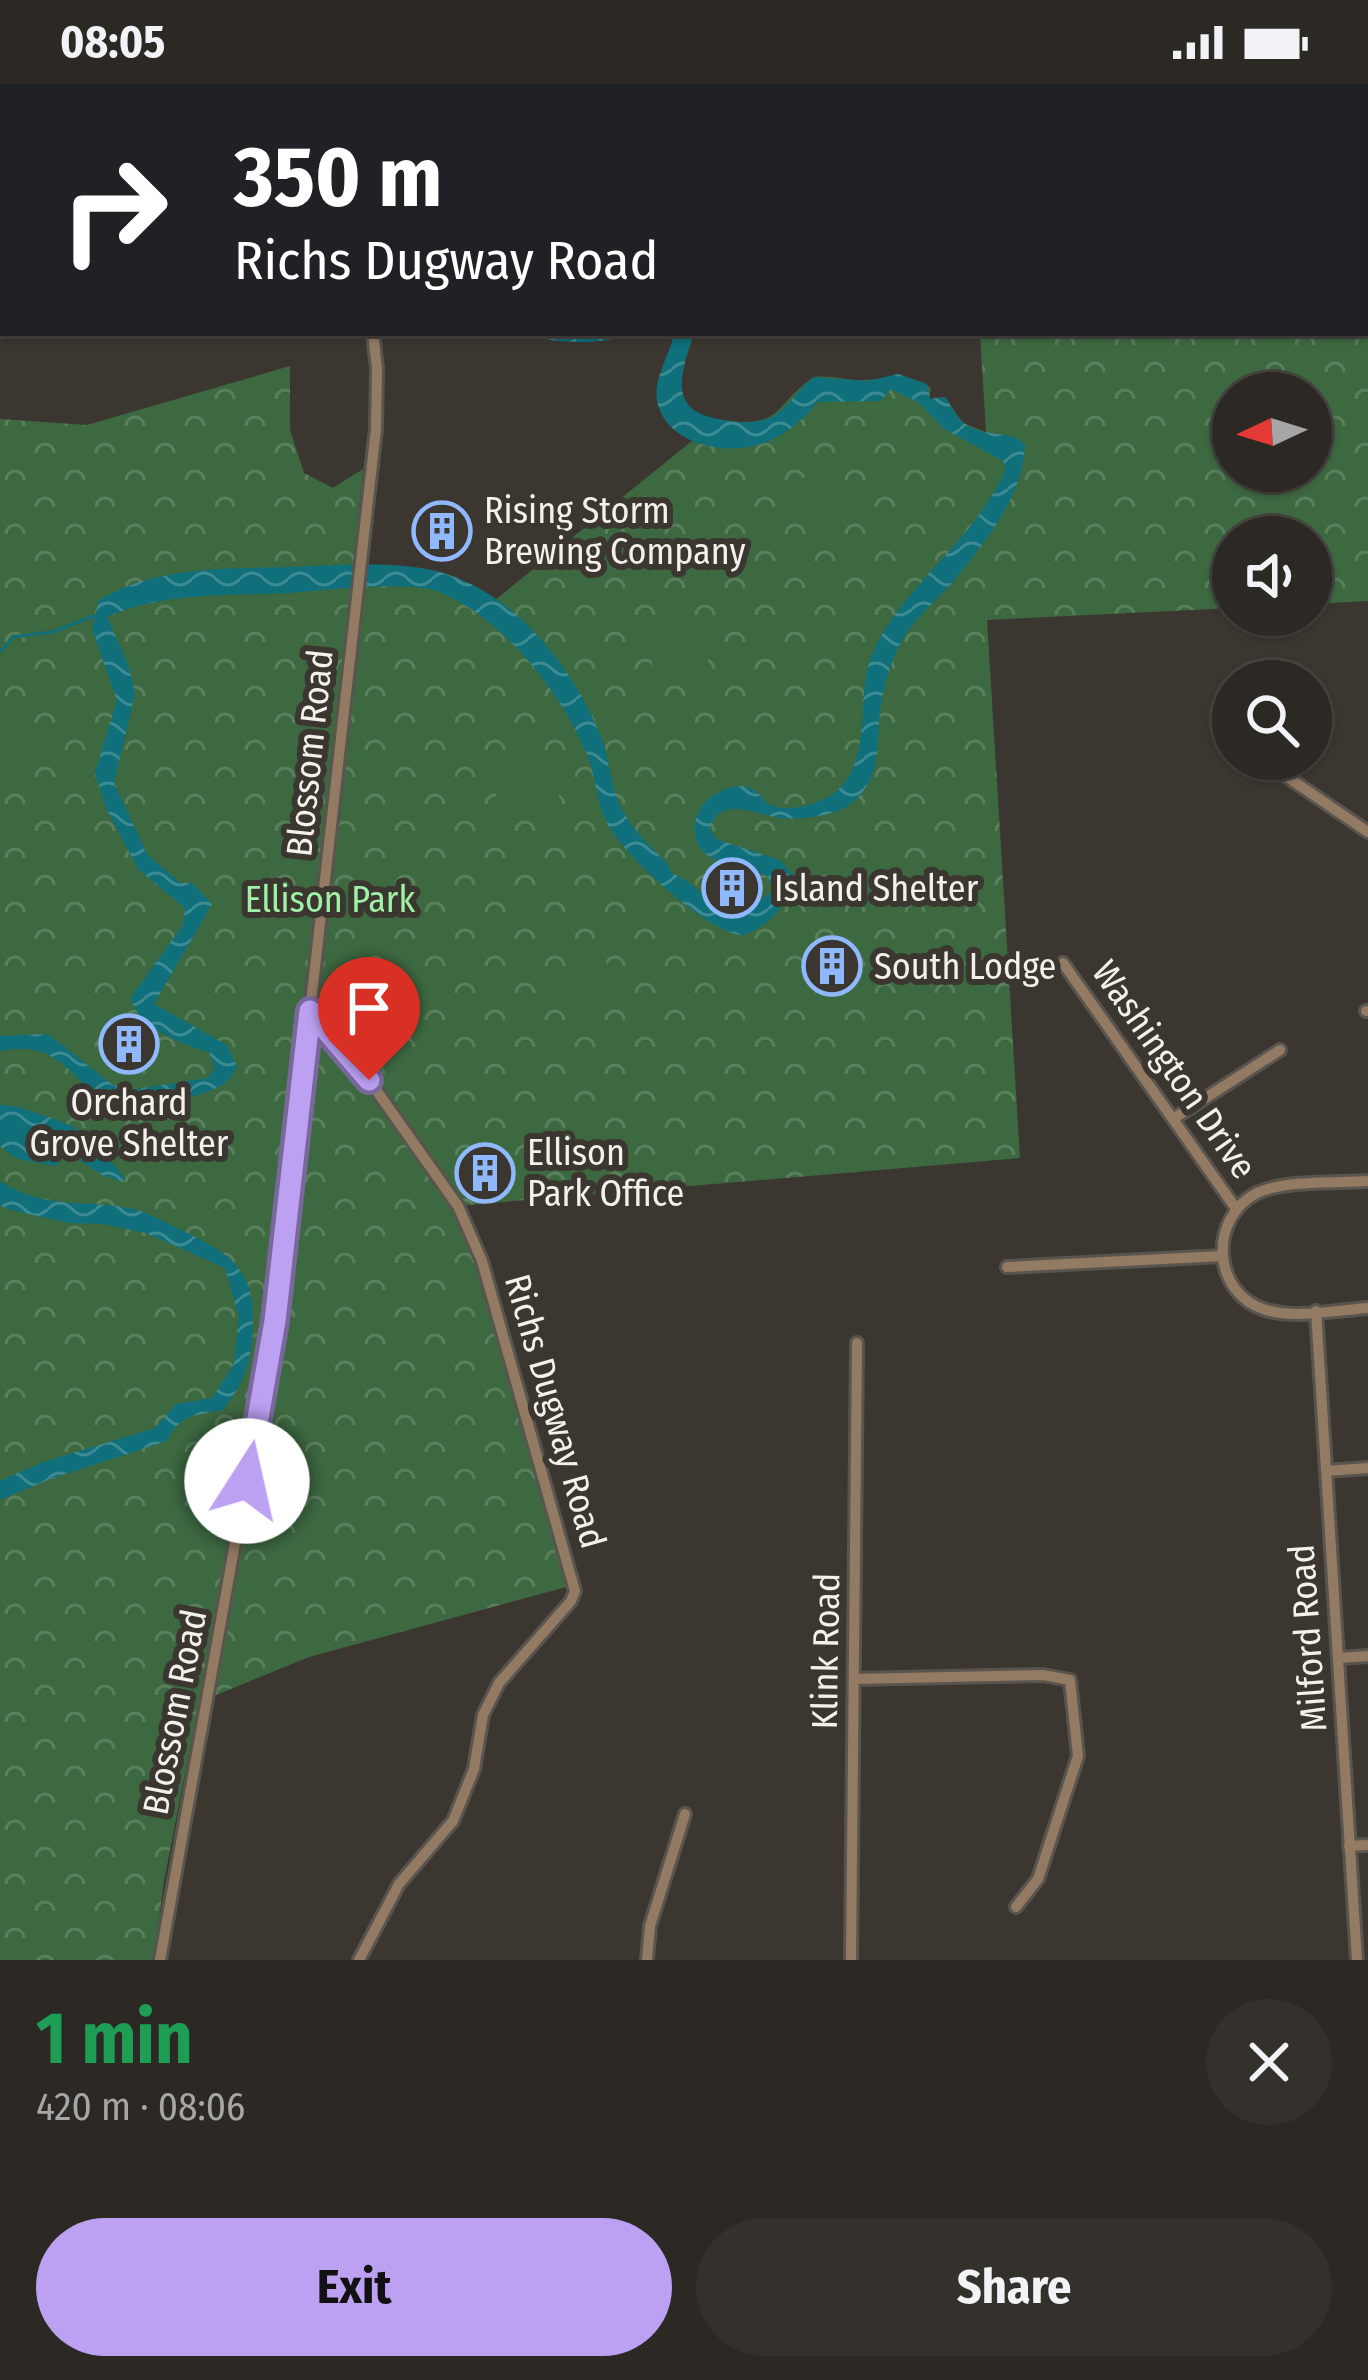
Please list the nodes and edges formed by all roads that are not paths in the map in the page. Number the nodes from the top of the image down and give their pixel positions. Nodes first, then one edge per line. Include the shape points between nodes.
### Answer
1 (373, 336) edge
2 (1292, 780) edge
3 (1368, 832) edge
4 (1063, 962) dead end
5 (310, 1011) junction
6 (1280, 1050) dead end
7 (1173, 1119) junction
8 (1368, 1180) edge
9 (1237, 1210) junction
10 (1222, 1256) junction
11 (1007, 1267) dead end
12 (1368, 1308) edge
13 (1316, 1311) junction
14 (857, 1342) dead end
15 (1368, 1468) edge
16 (1326, 1471) junction
17 (1368, 1656) edge
18 (1338, 1658) junction
19 (855, 1679) junction
20 (685, 1814) dead end
21 (1368, 1845) edge
22 (1349, 1846) junction
23 (1016, 1907) dead end
24 (160, 1960) edge
25 (359, 1960) edge
26 (647, 1960) edge
27 (851, 1960) edge
28 (1357, 1960) edge

1 - 5 street, Blossom Road via 378,404
2 - 3 street
4 - 7 street, Washington Drive
5 - 24 street, Blossom Road via 275,1321
5 - 25 street, Richs Dugway Road via 458,1206 482,1261 575,1591 499,1683 453,1821 399,1884
6 - 7 street
7 - 9 street, Washington Drive
8 - 9 street via 1268,1190
9 - 10 street
10 - 11 street
10 - 13 street via 1234,1288 1250,1303
12 - 13 street
13 - 16 street, Milford Road
14 - 19 street, Klink Road
15 - 16 street
16 - 18 street, Milford Road
17 - 18 street
18 - 22 street, Milford Road
19 - 23 street via 1043,1675 1072,1682 1078,1756 1038,1879
19 - 27 street, Klink Road
20 - 26 street
21 - 22 street
22 - 28 street, Milford Road

